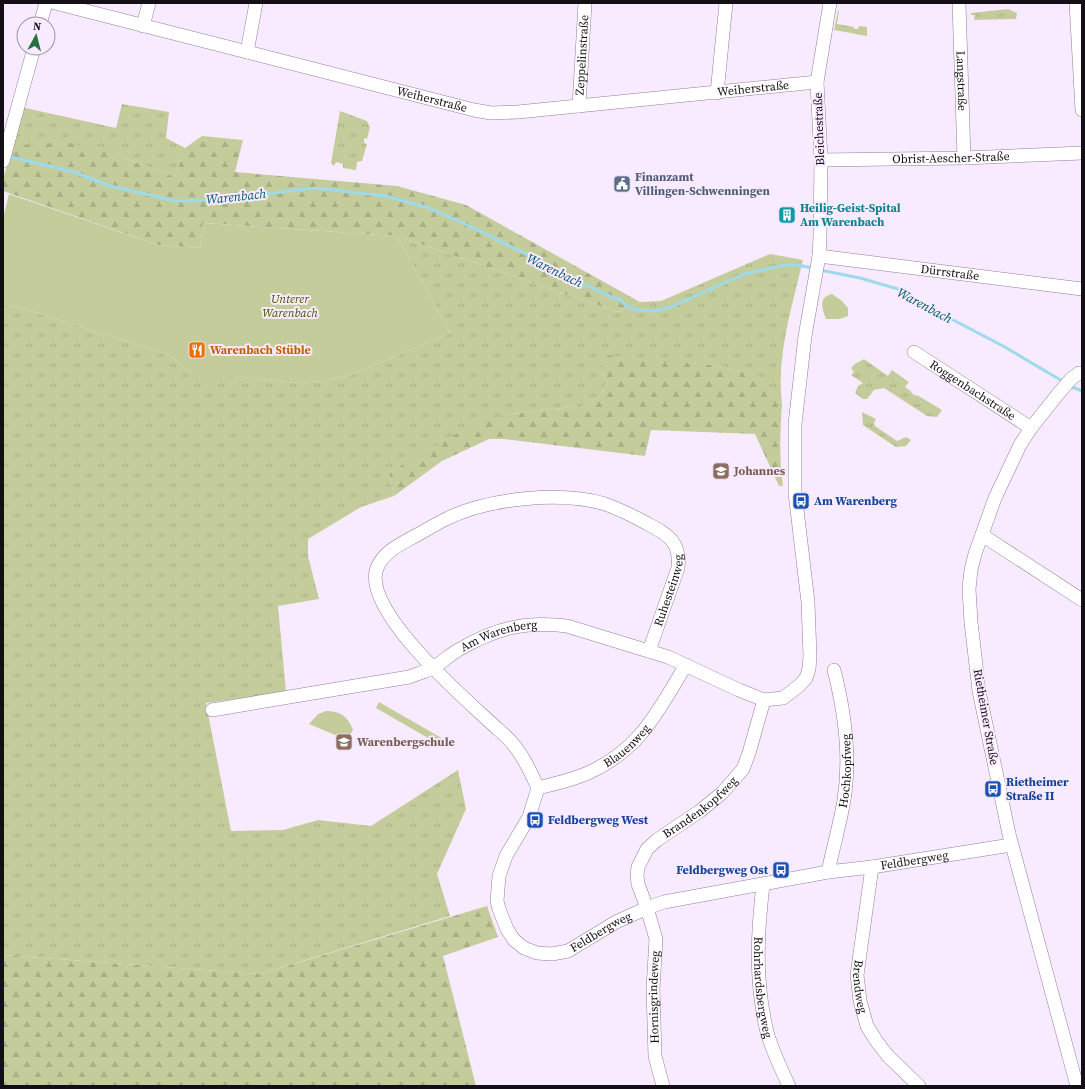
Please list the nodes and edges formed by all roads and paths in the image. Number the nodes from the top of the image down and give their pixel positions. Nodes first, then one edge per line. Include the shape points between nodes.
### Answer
1 (46, 3) edge
2 (55, 3) edge
3 (149, 3) edge
4 (256, 3) edge
5 (585, 3) edge
6 (726, 3) edge
7 (830, 3) edge
8 (959, 3) edge
9 (1076, 3) edge
10 (42, 16) edge
11 (143, 26) junction
12 (248, 52) junction
13 (32, 56) edge
14 (817, 82) junction
15 (717, 93) junction
16 (1082, 103) edge
17 (579, 106) junction
18 (1082, 153) edge
19 (5, 156) edge
20 (964, 158) junction
21 (821, 160) junction
22 (818, 259) junction
23 (1082, 289) edge
24 (914, 352) dead end
25 (1082, 372) edge
26 (1031, 428) junction
27 (982, 534) junction
28 (1082, 600) edge
29 (649, 651) junction
30 (686, 665) junction
31 (432, 668) junction
32 (834, 670) dead end
33 (764, 700) junction
34 (212, 710) dead end
35 (538, 788) junction
36 (1011, 845) junction
37 (872, 867) junction
38 (828, 872) junction
39 (763, 885) junction
40 (647, 908) junction
41 (663, 1086) edge
42 (789, 1086) edge
43 (919, 1086) edge
44 (1077, 1086) edge

1 - 10 street
2 - 11 street, Weiherstraße
3 - 11 street
4 - 12 street
5 - 17 street, Zeppelinstraße
6 - 15 street
7 - 14 street, Bleichestraße
8 - 20 street, Langstraße
9 - 16 street
11 - 12 street, Weiherstraße
12 - 17 street, Weiherstraße via 491,113
13 - 19 street
14 - 15 street, Weiherstraße
14 - 21 street, Bleichestraße
15 - 17 street, Weiherstraße
18 - 20 street, Obrist-Aescher-Straße
20 - 21 street, Obrist-Aescher-Straße
21 - 22 street, Bleichestraße
22 - 23 street, Dürrstraße
22 - 33 street via 795,424 795,493 808,602 809,669 806,678 790,693 782,698
24 - 26 street, Roggenbachstraße
25 - 26 street, Rietheimer Straße via 1071,379
26 - 27 street, Rietheimer Straße via 1020,445 995,498
27 - 28 street
27 - 36 street, Rietheimer Straße via 970,570 971,622 979,691
29 - 30 street, Am Warenberg
29 - 31 street, Am Warenberg via 567,626 534,624 490,634 459,649
29 - 31 street, Ruhesteinweg via 678,568 677,547 662,532 605,504 540,497 500,502 447,518 392,549 382,559 377,569 379,596 401,632
30 - 33 street, Am Warenberg
30 - 35 street, Blauenweg via 645,731 627,749 586,774
31 - 34 street, Am Warenberg via 409,677 385,682
31 - 35 street via 513,744
32 - 38 street, Hochkopfweg via 842,700 847,738 847,767 844,800
33 - 40 street, Brandenkopfweg via 743,769 722,793 647,849 637,875
35 - 40 street, Feldbergweg via 529,817 506,856 499,876 497,902 506,929 514,940 524,948 537,953 568,951 616,922
36 - 37 street, Feldbergweg
36 - 44 street, Rietheimer Straße
37 - 38 street, Feldbergweg
37 - 43 street, Brendweg via 857,975 860,1002 868,1026 877,1042
38 - 39 street, Feldbergweg
39 - 40 street, Feldbergweg via 685,897
39 - 42 street, Rohrhardsbergweg via 757,941 760,992 767,1033
40 - 41 street, Hornisgrindeweg via 656,939 653,989 655,1056

